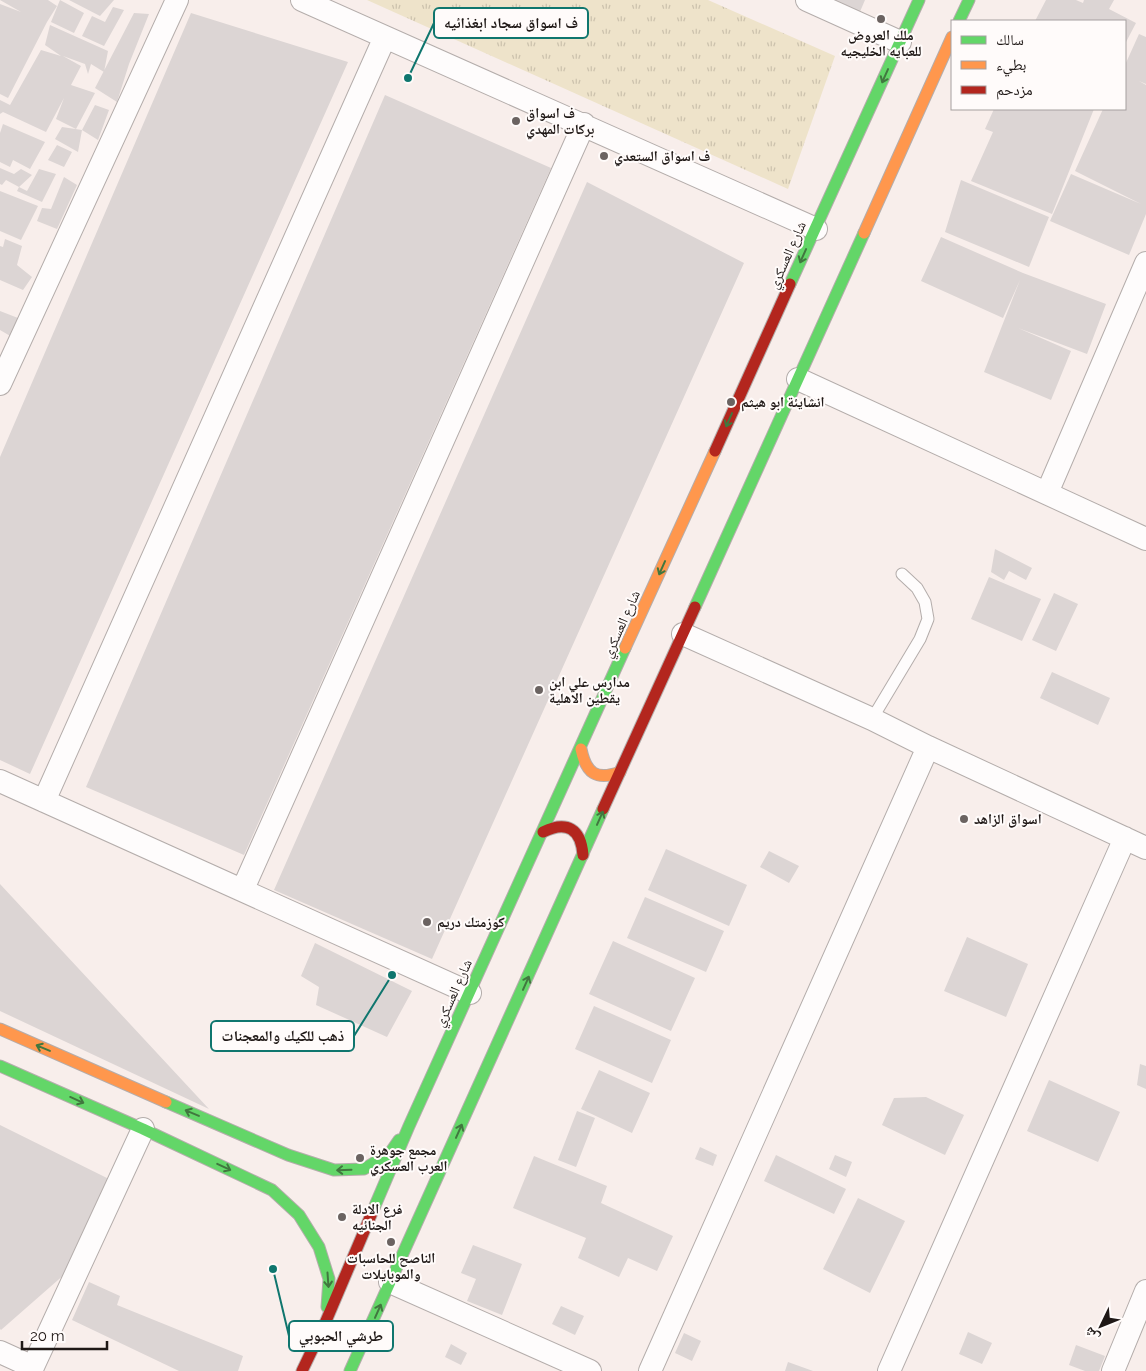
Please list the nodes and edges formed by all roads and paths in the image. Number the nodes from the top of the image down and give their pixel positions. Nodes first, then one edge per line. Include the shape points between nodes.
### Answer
1 (178, 0) edge
2 (302, 0) edge
3 (807, 0) edge
4 (919, 0) edge
5 (969, 0) edge
6 (959, 20) edge
7 (385, 37) junction
8 (951, 39) edge
9 (900, 42) junction
10 (584, 124) junction
11 (816, 228) junction
12 (1146, 263) edge
13 (798, 379) junction
14 (0, 384) edge
15 (1046, 493) junction
16 (1146, 539) edge
17 (902, 574) dead end
18 (682, 634) junction
19 (872, 719) junction
20 (928, 748) junction
21 (581, 749) junction
22 (620, 772) junction
23 (0, 781) edge
24 (44, 800) junction
25 (543, 832) junction
26 (1125, 838) junction
27 (1146, 848) edge
28 (583, 855) junction
29 (243, 890) junction
30 (470, 993) junction
31 (0, 1029) edge
32 (0, 1066) edge
33 (409, 1126) junction
34 (143, 1130) junction
35 (288, 1155) junction
36 (292, 1172) dead end
37 (390, 1282) junction
38 (1146, 1291) edge
39 (326, 1321) junction
40 (0, 1352) edge
41 (32, 1369) edge
42 (302, 1371) edge
43 (350, 1371) edge
44 (590, 1371) edge
45 (650, 1371) edge
46 (889, 1371) edge
47 (1113, 1371) edge

1 - 14 street
2 - 7 street
3 - 9 street
4 - 9 main road, شارع العسكري
5 - 6 main road
7 - 10 street
7 - 24 street
8 - 13 main road
9 -> 11 main road, شارع العسكري
10 - 11 street
10 - 29 street
11 -> 21 main road, شارع العسكري
12 - 15 street
13 - 15 street
13 - 18 main road
15 - 16 street
17 - 19 lane via 917,588 925,602 928,619 920,639
18 - 19 street
18 - 22 main road
19 - 20 street
20 - 26 street
20 - 45 street
21 - 22 main road via 582,761 599,776
21 - 25 main road, شارع العسكري
28 -> 22 main road
23 - 24 street
24 - 29 street
25 - 28 main road via 553,826 564,826 575,832 582,842
25 - 30 main road, شارع العسكري
26 - 27 street
26 - 46 street
37 -> 28 main road
29 - 30 street
30 - 33 main road, شارع العسكري
35 -> 31 main road
32 -> 34 main road
33 -> 35 main road via 390,1153 364,1169 334,1170
33 - 39 main road, شارع العسكري
34 -> 39 main road via 277,1189 300,1215 319,1246 329,1279
34 - 41 street
35 - 36 main road
43 -> 37 main road
37 - 44 street
38 - 47 street
39 - 42 main road, شارع العسكري
40 - 41 street

